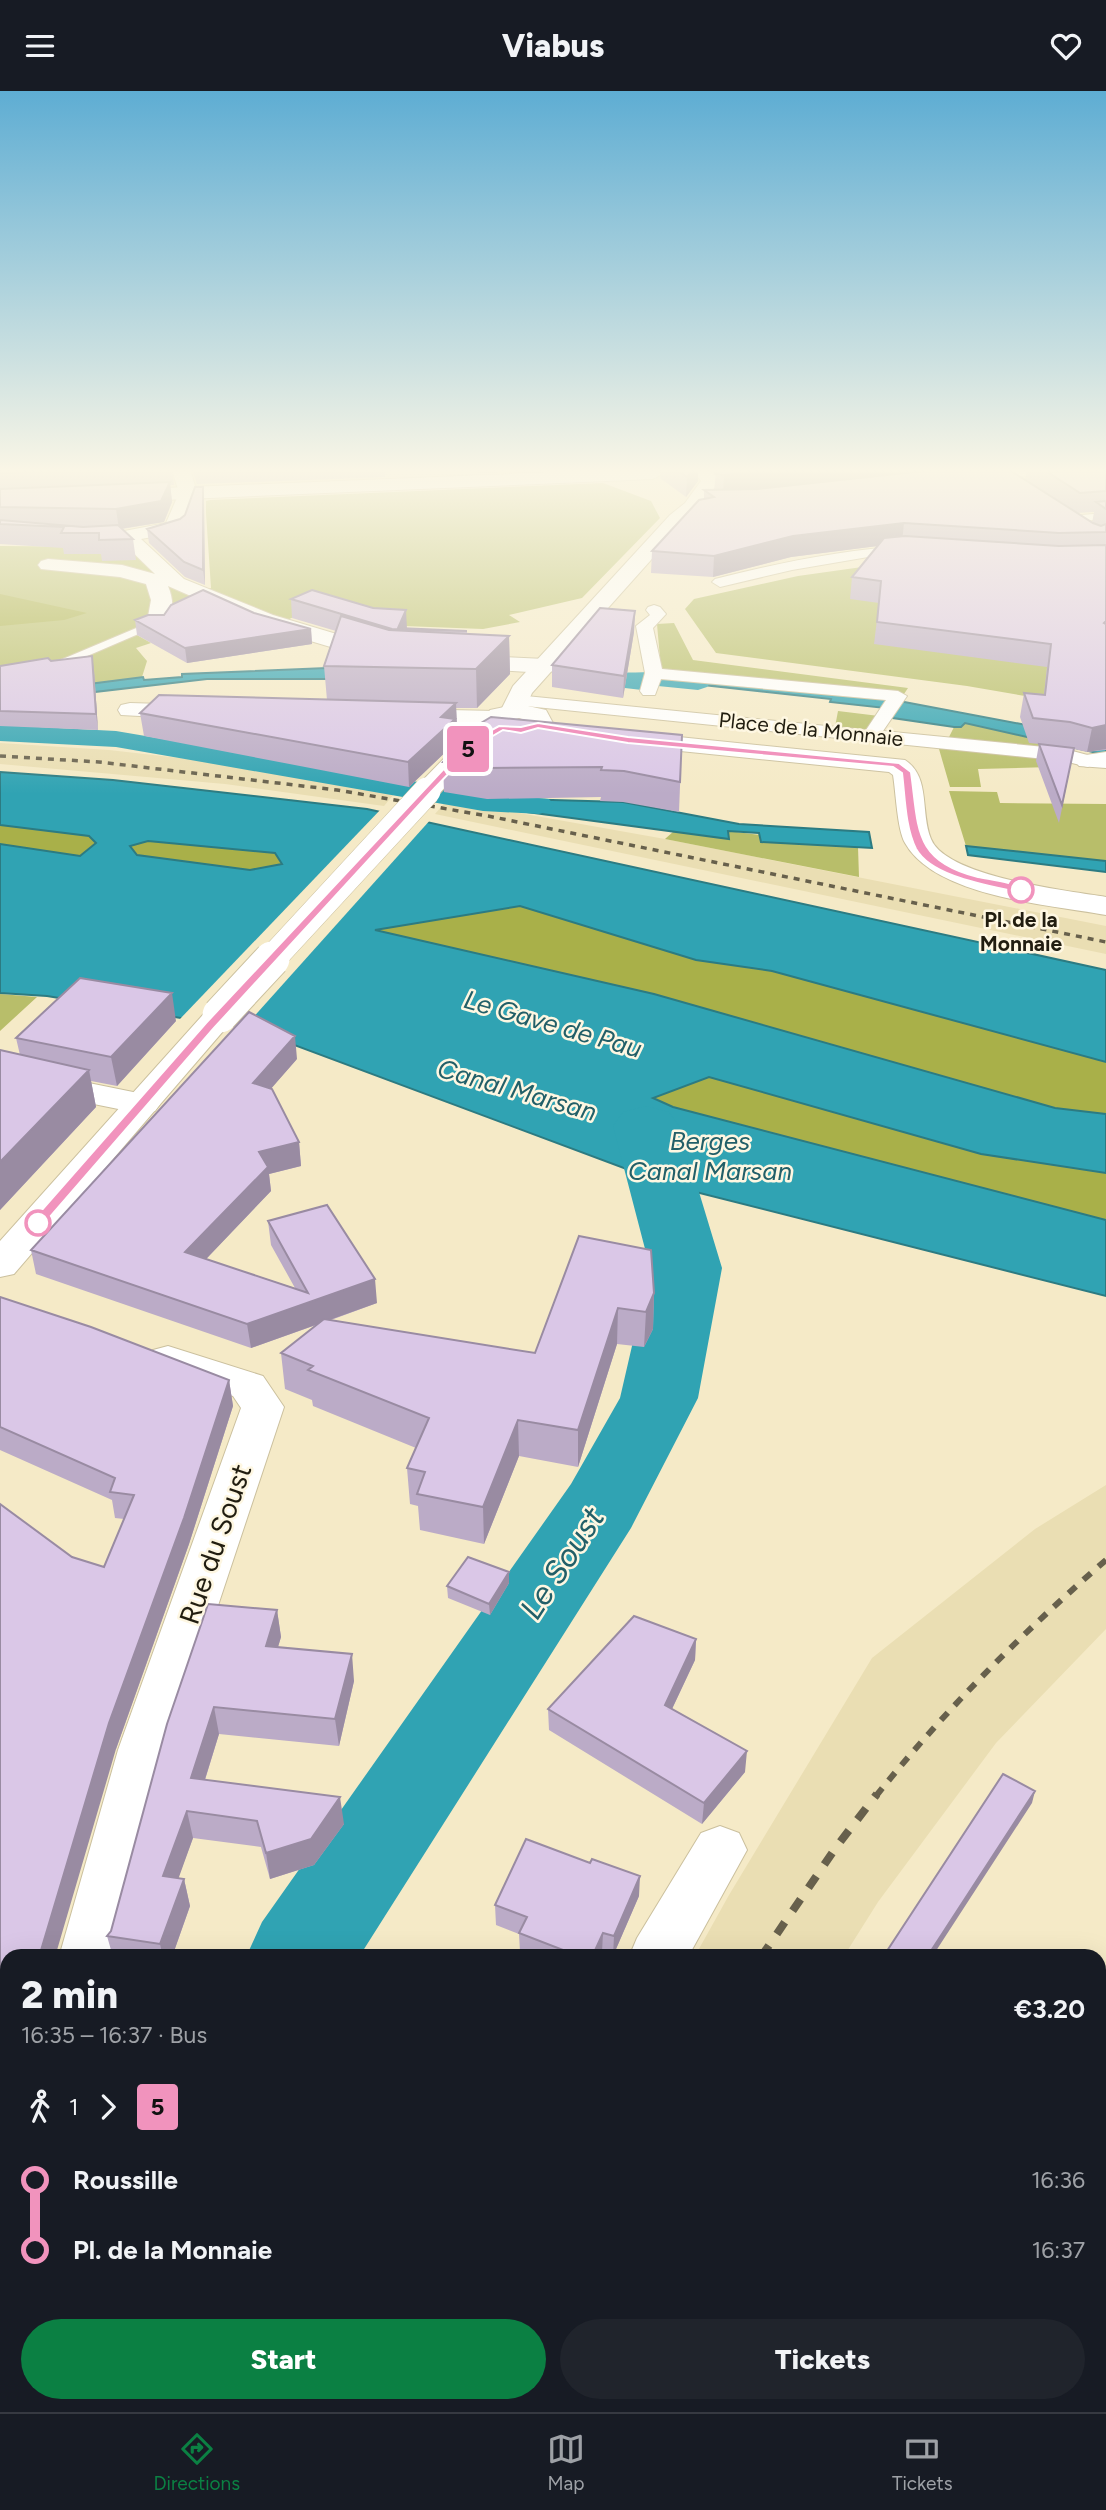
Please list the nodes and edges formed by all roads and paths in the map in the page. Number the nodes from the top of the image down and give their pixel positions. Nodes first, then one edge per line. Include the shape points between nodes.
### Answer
1 (144, 577) edge
2 (169, 577) edge
3 (619, 577) edge
4 (740, 577) edge
5 (720, 582) edge
6 (654, 610) dead end
7 (164, 619) joint
8 (402, 659) edge
9 (441, 661) edge
10 (545, 666) junction
11 (0, 674) edge
12 (654, 677) junction
13 (130, 710) dead end
14 (220, 712) edge
15 (640, 712) junction
16 (506, 714) junction
17 (373, 715) edge
18 (566, 731) edge
19 (871, 735) junction
20 (603, 736) edge
21 (1097, 760) edge
22 (1106, 906) edge
23 (0, 1075) edge
24 (143, 1104) junction
25 (0, 1265) edge
26 (132, 1348) edge
27 (720, 1850) dead end
28 (89, 1949) edge
29 (662, 1949) edge

1 - 7 street via 157,583
2 - 8 street via 201,601
3 - 10 street
4 - 5 street
6 - 12 street via 657,618 644,626
7 - 11 lane via 53,667
9 - 10 street
10 - 16 street
12 - 15 street
12 - 19 street via 898,696
13 - 14 street
15 - 16 street, Place de la Monnaie
15 - 19 street, Place de la Monnaie
16 - 17 street
16 - 18 street via 537,715 542,720 538,726
16 - 24 street, bridge via 427,791
19 - 21 street, Place de la Monnaie
20 - 22 street, Place de la Monnaie via 896,765 906,772 922,850 943,867 969,877
23 - 24 street
24 - 25 street
26 - 28 street, Rue du Soust via 248,1386 263,1407 144,1750
27 - 29 street

